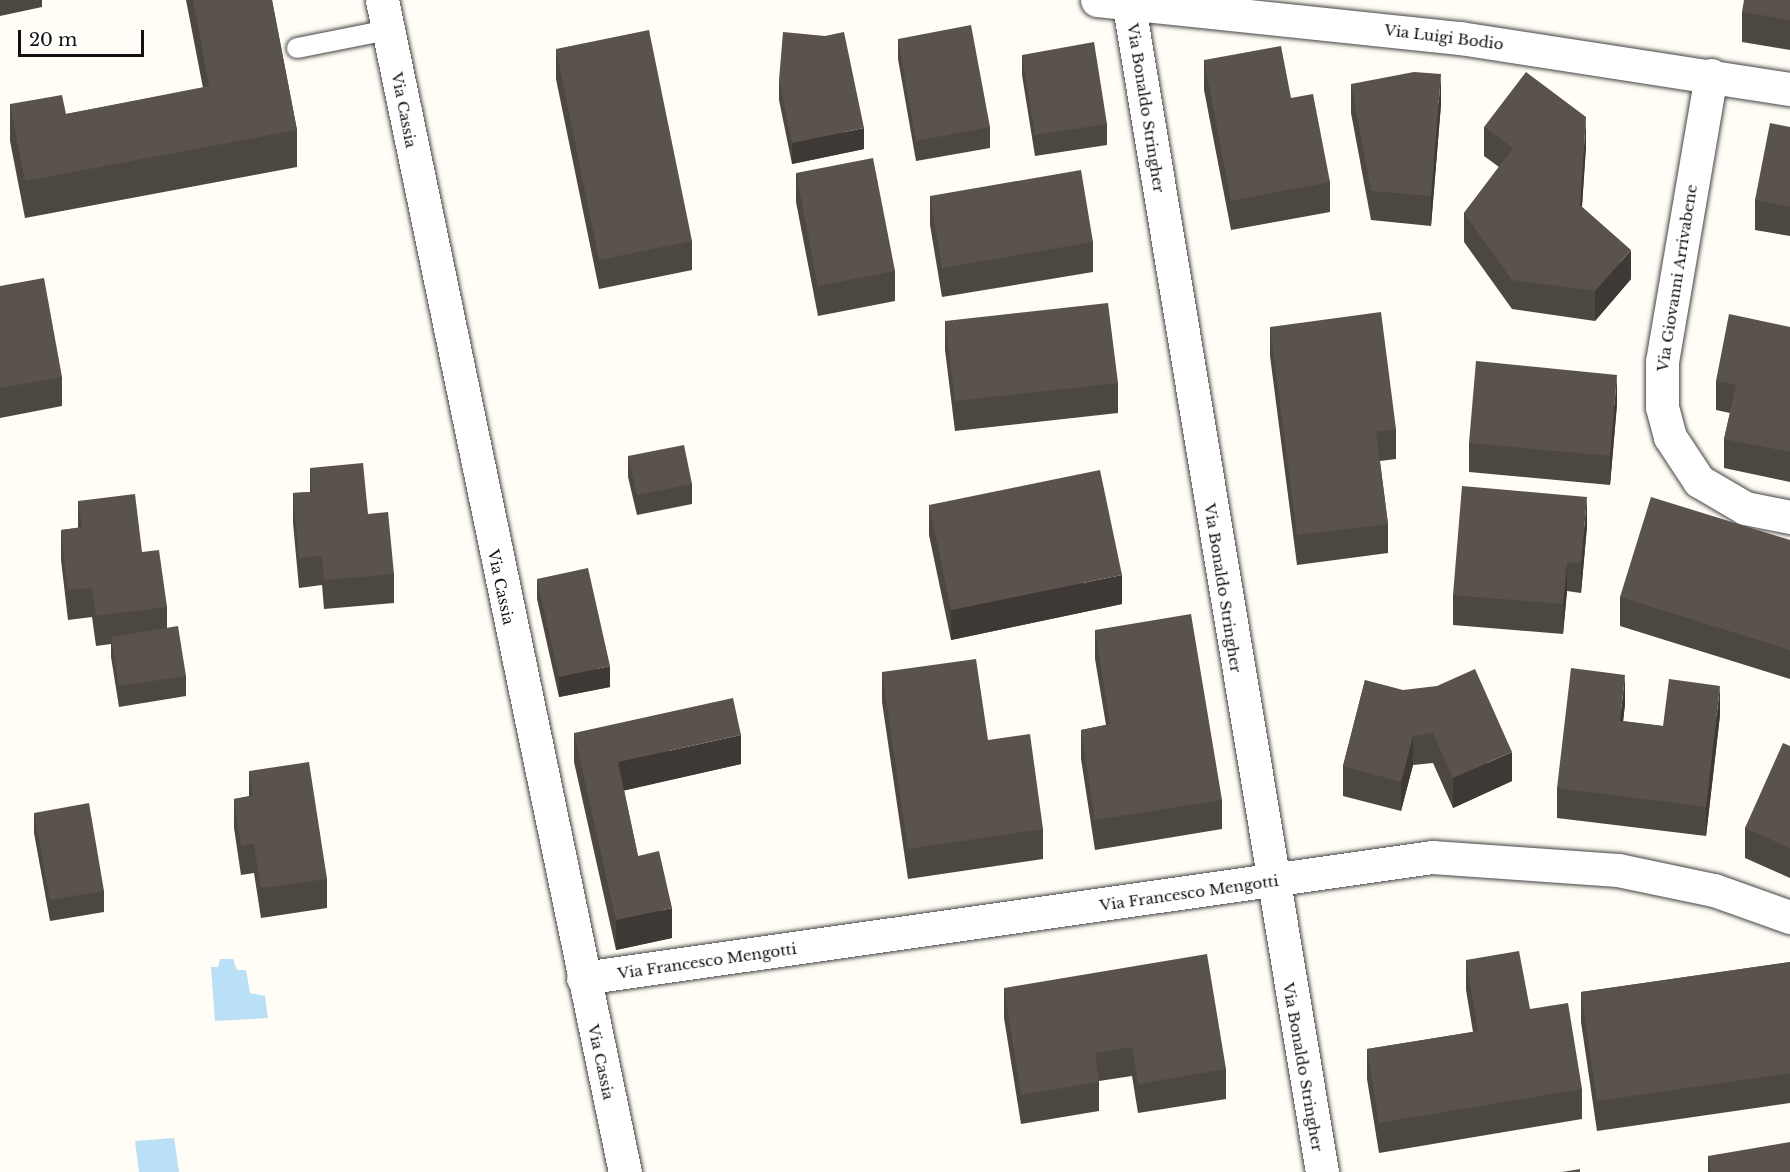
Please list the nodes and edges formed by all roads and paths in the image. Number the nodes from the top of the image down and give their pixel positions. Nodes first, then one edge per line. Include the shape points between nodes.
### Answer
1 (1118, 1) edge
2 (385, 15) edge
3 (297, 48) dead end
4 (1711, 75) junction
5 (1790, 89) edge
6 (1790, 517) edge
7 (1270, 882) junction
8 (1790, 917) edge
9 (583, 978) junction
10 (625, 1172) edge
11 (1322, 1172) edge

1 - 4 street, Via Luigi Bodio via 1460,38
1 - 7 street, Via Bonaldo Stringher
2 - 3 lane
2 - 9 street, Via Cassia
4 - 5 street, Via Luigi Bodio
4 - 6 street, Via Giovanni Arrivabene via 1662,361 1662,407 1670,437 1699,481 1735,504
7 - 8 street, Via Francesco Mengotti via 1432,857 1555,862 1714,890
7 - 9 street, Via Francesco Mengotti
7 - 11 street, Via Bonaldo Stringher
9 - 10 street, Via Cassia

